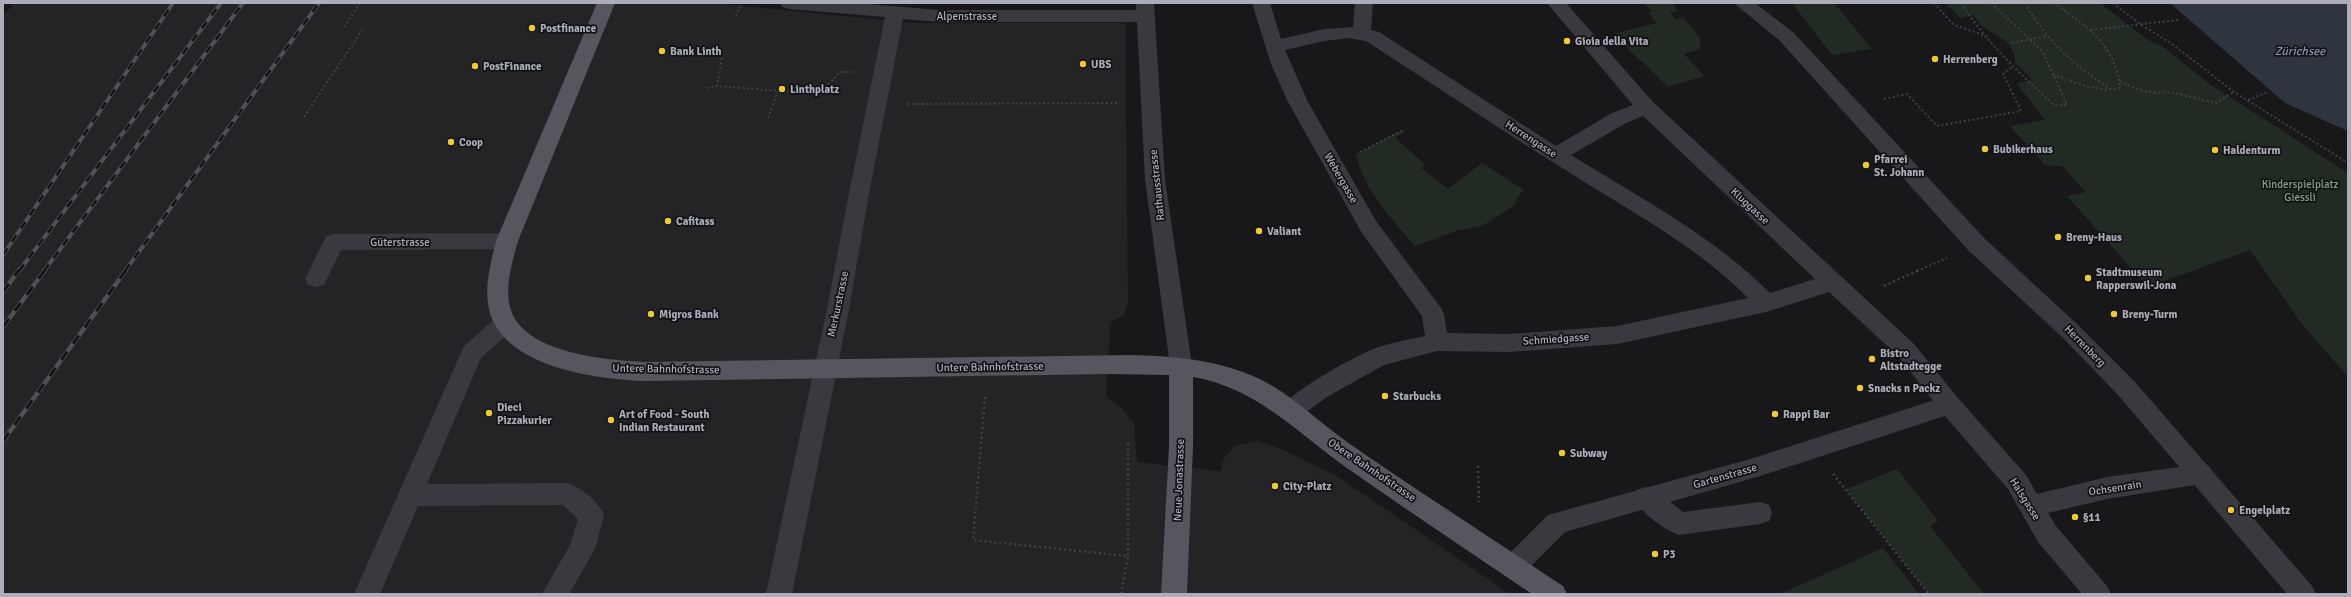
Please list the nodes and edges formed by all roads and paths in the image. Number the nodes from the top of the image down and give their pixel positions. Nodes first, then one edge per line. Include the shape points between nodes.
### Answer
1 (360, 3) edge
2 (606, 3) edge
3 (741, 3) edge
4 (789, 3) edge
5 (1261, 3) edge
6 (1364, 3) edge
7 (1556, 3) edge
8 (1744, 3) edge
9 (1934, 3) edge
10 (1960, 3) edge
11 (1991, 3) edge
12 (2025, 3) edge
13 (2054, 3) edge
14 (2113, 3) edge
15 (940, 10) edge
16 (1145, 10) edge
17 (895, 13) junction
18 (736, 16) dead end
19 (2178, 20) dead end
20 (2140, 24) junction
21 (344, 27) dead end
22 (364, 27) dead end
23 (2091, 30) junction
24 (1362, 33) junction
25 (1987, 36) junction
26 (2047, 36) junction
27 (2030, 40) junction
28 (2012, 43) dead end
29 (1275, 46) junction
30 (722, 58) dead end
31 (2013, 66) junction
32 (884, 73) junction
33 (2053, 75) junction
34 (2120, 81) junction
35 (717, 86) junction
36 (707, 88) dead end
37 (778, 90) junction
38 (2112, 90) junction
39 (2234, 92) junction
40 (2268, 92) dead end
41 (2248, 100) junction
42 (1149, 103) junction
43 (878, 104) junction
44 (1850, 106) junction
45 (1646, 107) junction
46 (304, 117) dead end
47 (768, 118) dead end
48 (1403, 130) dead end
49 (1556, 155) junction
50 (1332, 163) junction
51 (2348, 163) edge
52 (507, 242) junction
53 (1977, 245) junction
54 (1908, 274) dead end
55 (316, 279) dead end
56 (1833, 282) junction
57 (1766, 303) junction
58 (505, 323) junction
59 (1437, 342) junction
60 (1181, 366) junction
61 (824, 370) junction
62 (985, 397) dead end
63 (1950, 405) junction
64 (1290, 410) junction
65 (1128, 443) dead end
66 (1813, 448) junction
67 (1478, 466) dead end
68 (2201, 474) junction
69 (409, 495) junction
70 (1646, 498) junction
71 (1479, 502) dead end
72 (2030, 506) junction
73 (1760, 513) dead end
74 (1128, 556) junction
75 (1513, 567) junction
76 (367, 594) edge
77 (555, 594) edge
78 (779, 594) edge
79 (1121, 594) edge
80 (1174, 594) edge
81 (1554, 594) edge
82 (1929, 594) edge
83 (2098, 594) edge
84 (2303, 594) edge

1 - 21 path
2 - 52 main road
3 - 18 path
4 - 17 street, Alpenstrasse
5 - 29 street, Webergasse
6 - 24 street
7 - 45 street, Kluggasse
8 - 44 street, Herrenberg via 1787,38
9 - 25 path via 1954,25
10 - 25 path
11 - 27 path
12 - 26 path via 2034,22
13 - 23 path
14 - 20 path
15 - 16 street, Alpenstrasse
15 - 17 street, Alpenstrasse
16 - 42 street, Rathausstrasse
17 - 32 street, Merkurstrasse
19 - 20 path
20 - 23 path
20 - 39 path via 2172,44
22 - 46 path
23 - 34 path via 2110,53
24 - 29 street, Herrengasse via 1346,32
24 - 49 street, Herrengasse via 1372,36
25 - 31 path
26 - 27 path
26 - 38 path via 2062,52
27 - 28 path
27 - 33 path via 2043,52
29 - 50 street, Webergasse via 1280,64 1298,102
30 - 35 path
31 - 33 path via 2054,105 2067,104
31 - 44 path via 2004,74 2021,111 1937,126 1907,94
32 - 37 path via 840,72 819,94
32 - 43 street, Merkurstrasse
33 - 38 path via 2088,87
34 - 38 path via 2120,88
34 - 39 path via 2139,90 2170,92 2216,103
35 - 36 path
35 - 37 path
37 - 47 path
39 - 41 path
40 - 41 path
41 - 51 path
42 - 43 path
42 - 60 street, Rathausstrasse via 1155,179
43 - 61 street, Merkurstrasse
44 - 53 street, Herrenberg
45 - 49 street via 1619,118
45 - 56 street, Kluggasse
48 - 50 path via 1348,158
49 - 57 street, Herrengasse via 1709,250 1745,279
50 - 59 street, Webergasse via 1369,227 1433,314
52 - 55 street, Güterstrasse via 334,242
52 - 58 main road via 498,291
53 - 54 path
53 - 68 street, Herrenberg via 2069,330 2127,389
56 - 57 street, Schmiedgasse
56 - 63 street, Kluggasse via 1906,350
57 - 59 street, Schmiedgasse via 1617,335 1509,343
58 - 61 main road, Untere Bahnhofstrasse via 534,348 587,366 656,370
58 - 69 street via 472,352
59 - 64 street, Schmiedgasse via 1378,357 1319,390
60 - 61 main road, Untere Bahnhofstrasse via 1090,365
60 - 64 main road, Obere Bahnhofstrasse via 1230,376 1272,396
60 - 80 main road, Neue Jonastrasse via 1181,447
61 - 78 street, Merkurstrasse
62 - 74 path via 973,540
63 - 66 street, Gartenstrasse
63 - 72 street, Halsgasse via 2017,482
64 - 75 main road, Obere Bahnhofstrasse via 1334,446
65 - 74 path
66 - 70 street, Gartenstrasse
66 - 82 path
67 - 71 path
68 - 72 street, Ochsenrain via 2107,488
68 - 84 street
69 - 76 street
69 - 77 street via 568,494 592,515 582,549
70 - 73 street via 1679,524
70 - 75 street, Gartenstrasse via 1557,522
72 - 83 street, Halsgasse via 2047,534
74 - 79 path
75 - 81 main road, Obere Bahnhofstrasse

